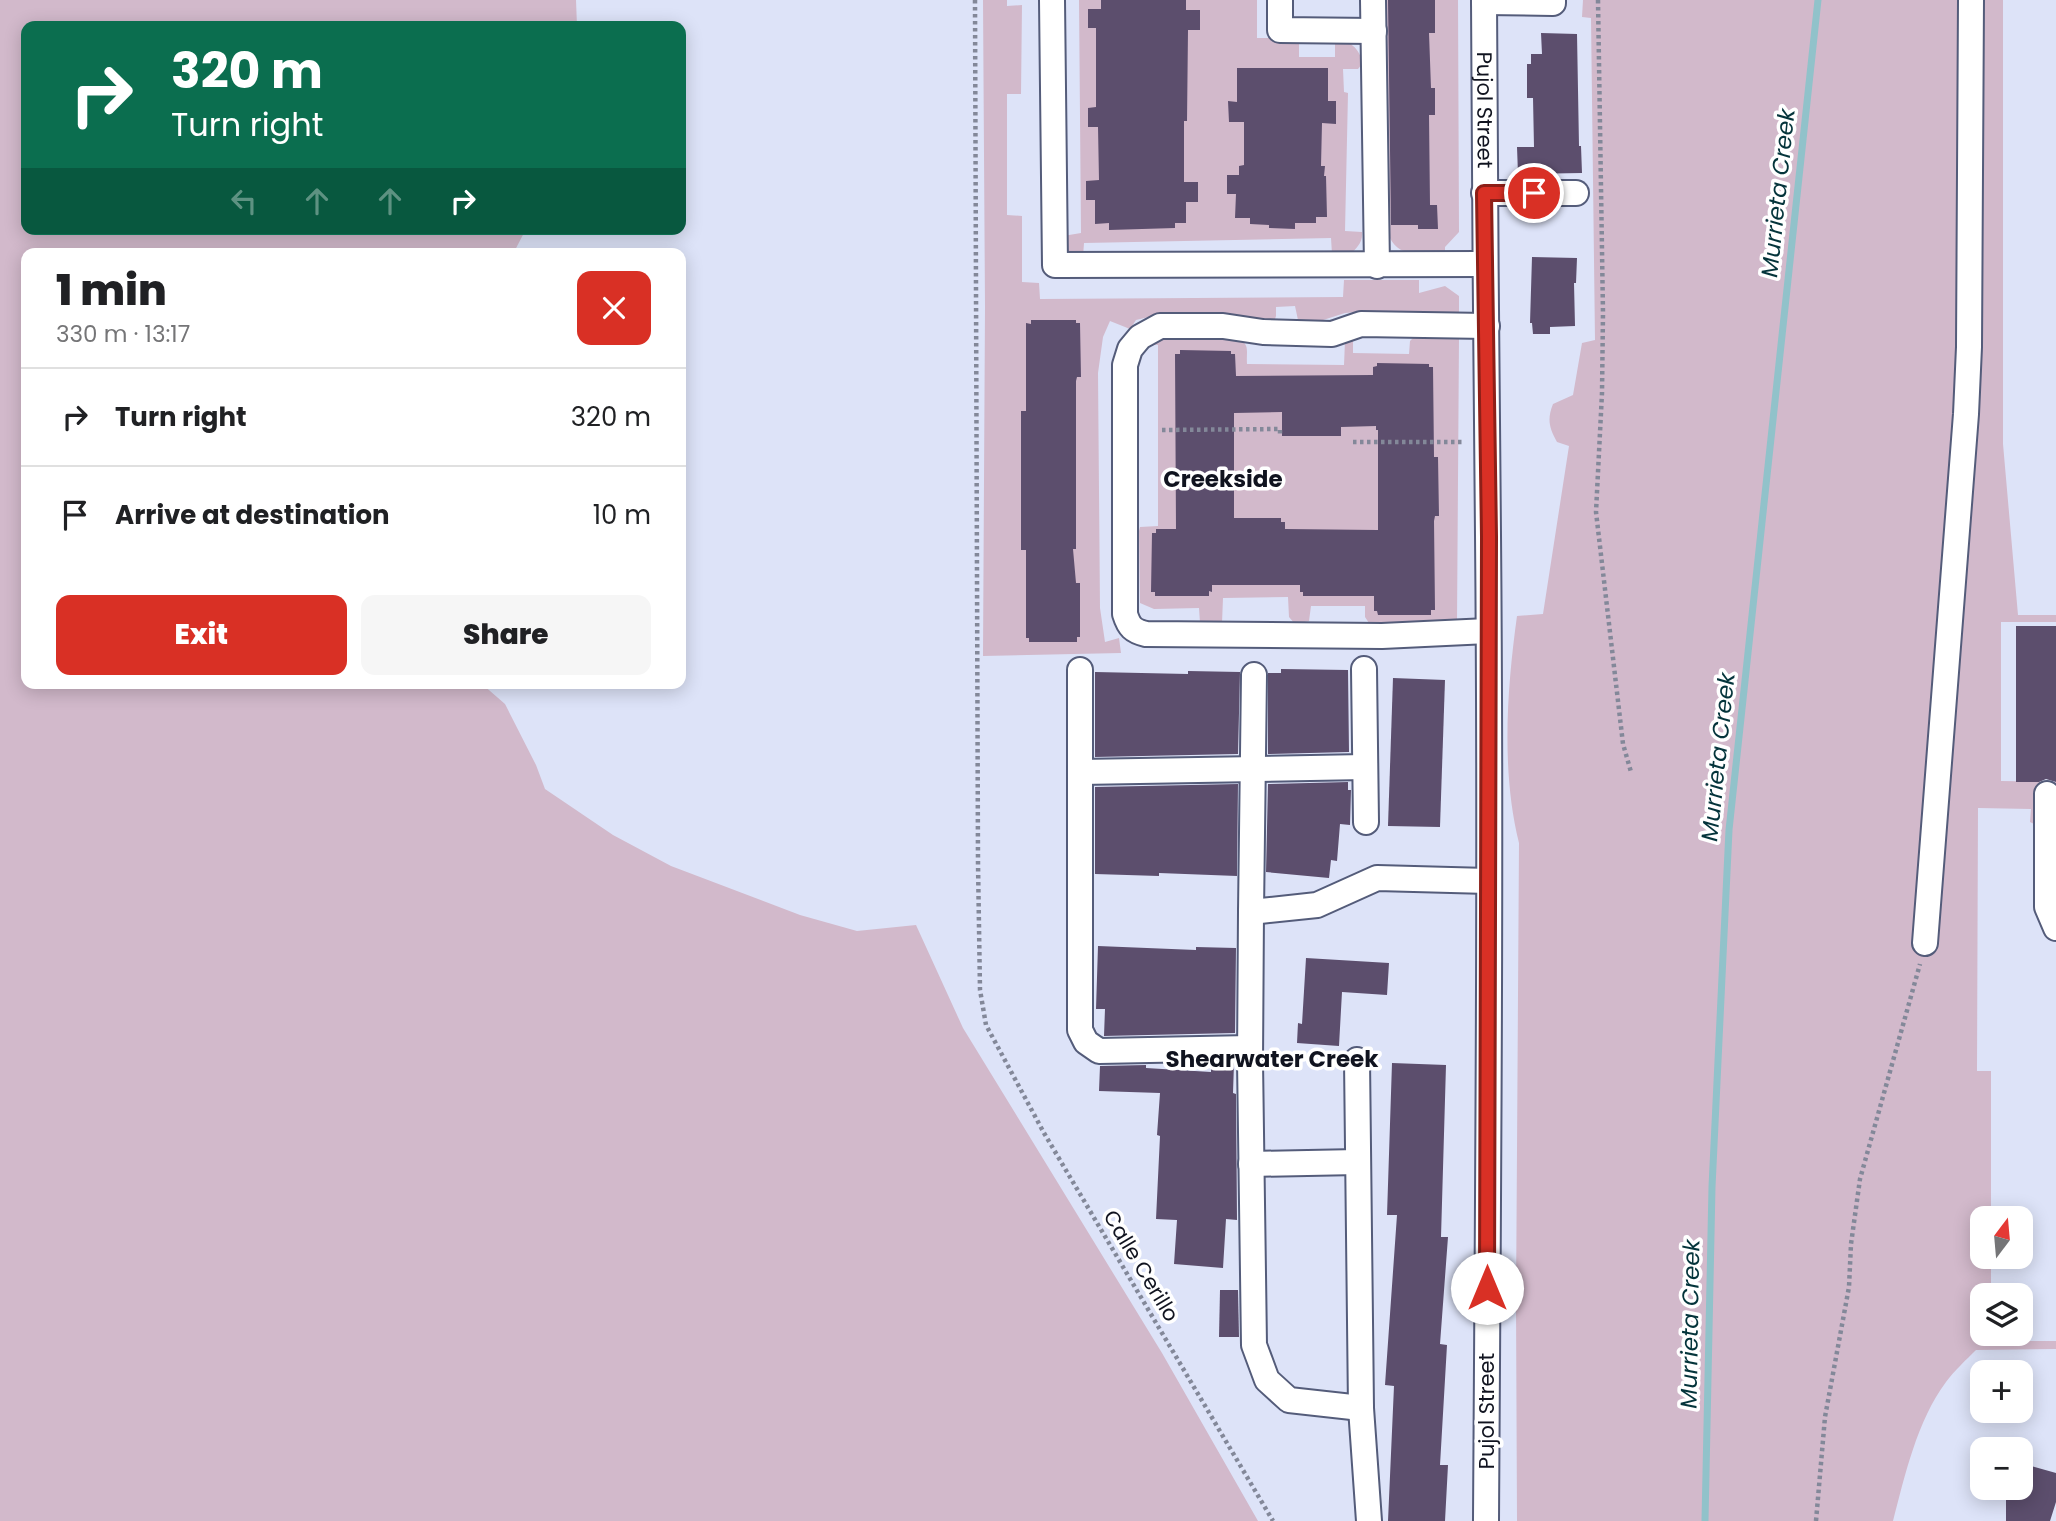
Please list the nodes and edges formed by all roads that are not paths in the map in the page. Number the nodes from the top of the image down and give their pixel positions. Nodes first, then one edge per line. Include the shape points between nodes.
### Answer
1 (1052, 0) edge
2 (1280, 0) edge
3 (1373, 0) edge
4 (1553, 0) edge
5 (1971, 0) edge
6 (1484, 1) edge
7 (1374, 31) junction
8 (1484, 193) junction
9 (1576, 193) dead end
10 (1484, 264) junction
11 (1377, 266) junction
12 (1487, 326) junction
13 (1488, 631) junction
14 (1364, 669) dead end
15 (1080, 670) dead end
16 (1254, 676) dead end
17 (1364, 767) junction
18 (1253, 769) junction
19 (1080, 772) junction
20 (2047, 794) dead end
21 (1366, 822) dead end
22 (1488, 881) junction
23 (1251, 912) junction
24 (2056, 928) edge
25 (1925, 943) road end
26 (1250, 1048) junction
27 (1357, 1060) dead end
28 (1358, 1162) junction
29 (1251, 1164) junction
30 (1361, 1408) junction
31 (1369, 1521) edge
32 (1486, 1521) edge

1 - 11 street via 1055,265
2 - 7 street via 1280,30
3 - 7 street
4 - 6 street
5 - 25 street via 1966,414
6 - 8 street, Pujol Street
7 - 11 street
8 - 9 street
8 - 10 street, Pujol Street
10 - 11 street
10 - 12 street, Pujol Street
12 - 13 street, Pujol Street
12 - 13 street via 1361,324 1332,334 1160,326 1140,337 1125,365 1125,614 1129,626 1146,634 1382,636
13 - 22 street, Pujol Street
14 - 17 street
15 - 19 street
16 - 18 street
17 - 18 street
17 - 21 street
18 - 19 street
18 - 23 street
19 - 26 street via 1080,1030 1086,1042 1099,1051
20 - 24 street via 2048,907
22 - 23 street via 1377,878 1317,905
22 - 32 street, Pujol Street
23 - 26 street
26 - 29 street
27 - 28 street
28 - 29 street
28 - 30 street
29 - 30 street via 1254,1345 1267,1380 1289,1400
30 - 31 street

